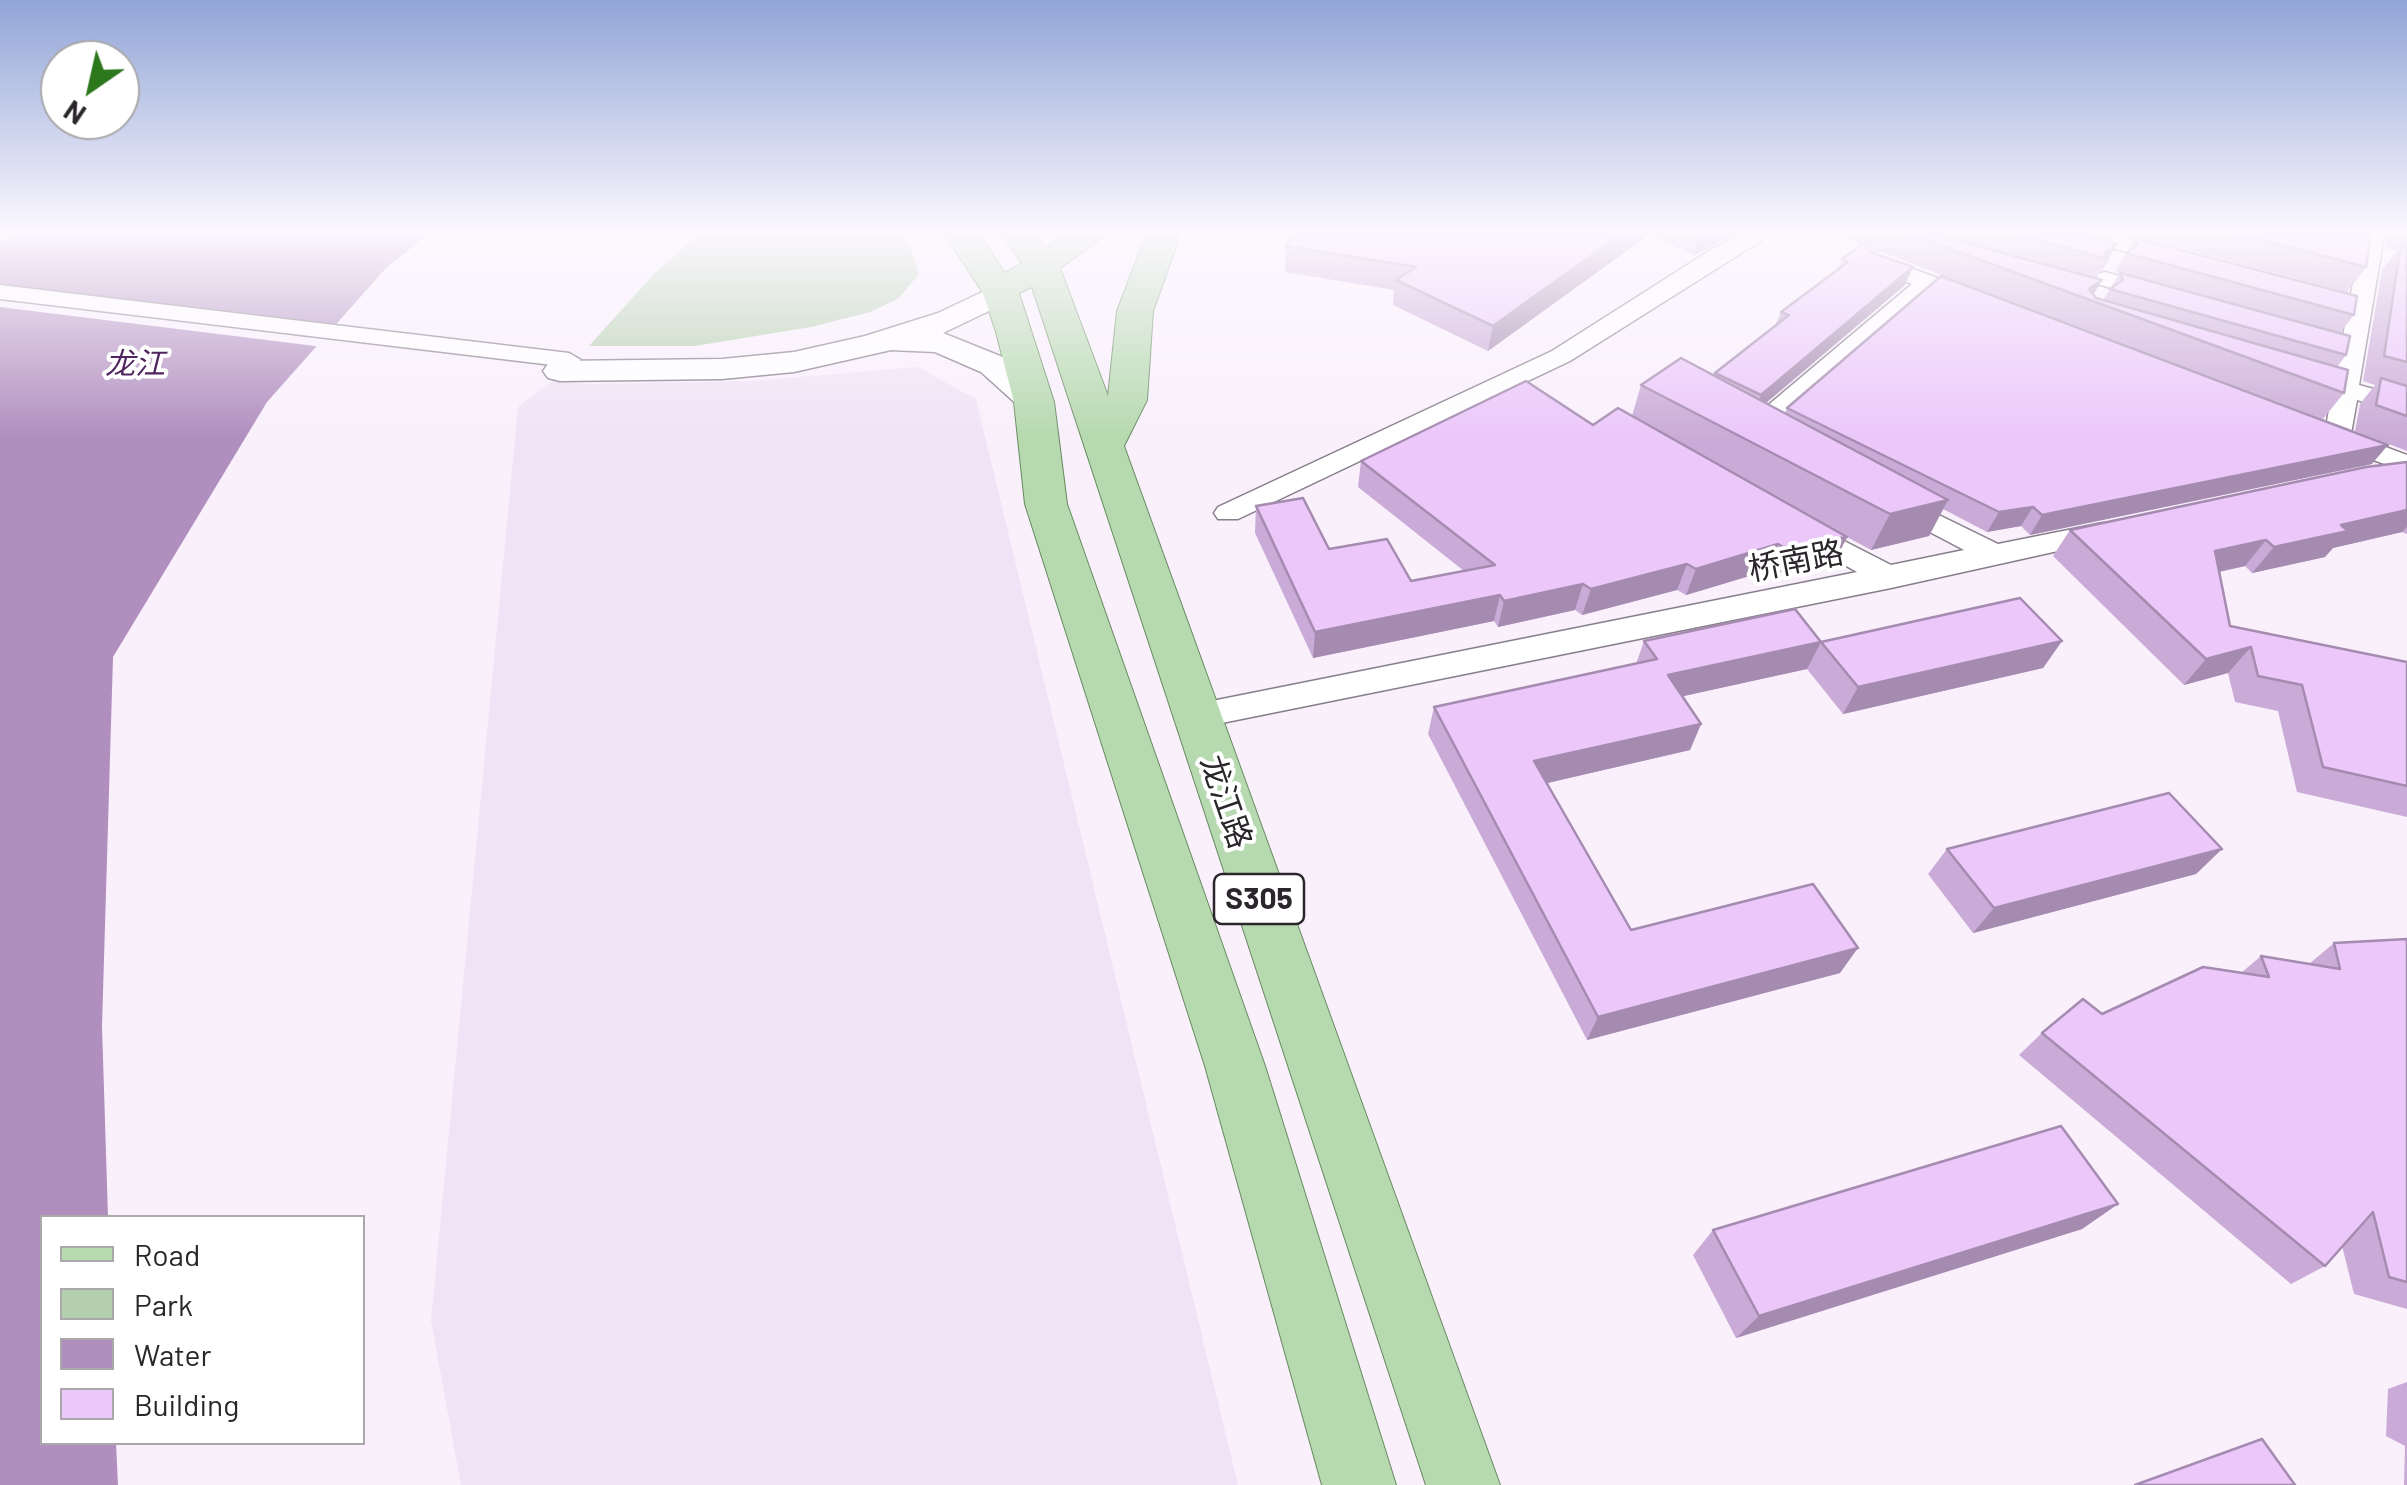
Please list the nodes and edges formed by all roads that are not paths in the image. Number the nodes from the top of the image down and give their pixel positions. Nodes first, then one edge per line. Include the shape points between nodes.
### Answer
1 (56, 299) edge
2 (949, 299) edge
3 (975, 299) edge
4 (1001, 299) edge
5 (1056, 299) edge
6 (1139, 299) edge
7 (1649, 299) edge
8 (1908, 299) edge
9 (1973, 299) edge
10 (2353, 299) edge
11 (0, 301) edge
12 (1995, 308) edge
13 (874, 344) junction
14 (564, 366) junction
15 (2272, 367) edge
16 (2345, 388) junction
17 (1034, 402) junction
18 (2407, 406) edge
19 (1729, 415) edge
20 (2305, 426) edge
21 (1756, 429) junction
22 (2337, 438) junction
23 (1104, 446) junction
24 (1790, 447) edge
25 (2407, 464) edge
26 (2407, 474) edge
27 (2359, 478) edge
28 (1876, 492) edge
29 (1228, 513) dead end
30 (1774, 513) edge
31 (2130, 526) edge
32 (1996, 555) junction
33 (1891, 578) junction
34 (1197, 716) junction
35 (1360, 1485) edge
36 (1462, 1485) edge

1 - 14 street
2 - 14 street via 792,348
3 - 13 street via 950,320
4 - 17 main road
5 - 23 main road, 龙江路
6 - 23 main road via 1126,400
7 - 29 street via 1561,356
8 - 21 street
9 - 12 street
10 - 16 street via 2343,345
11 - 14 street
13 - 14 street via 722,369
13 - 17 street via 938,342 965,351 993,365
15 - 16 street
16 - 18 street
16 - 22 street
17 - 35 main road, S305 via 1046,504 1234,1066
19 - 21 street
20 - 22 street
21 - 24 street
22 - 25 street
23 - 34 main road, 龙江路 / S305
26 - 27 street
28 - 32 street
30 - 33 street
31 - 32 street, 桥南路
32 - 33 street, 桥南路
33 - 34 street, 桥南路
34 - 36 main road, 龙江路 / S305

